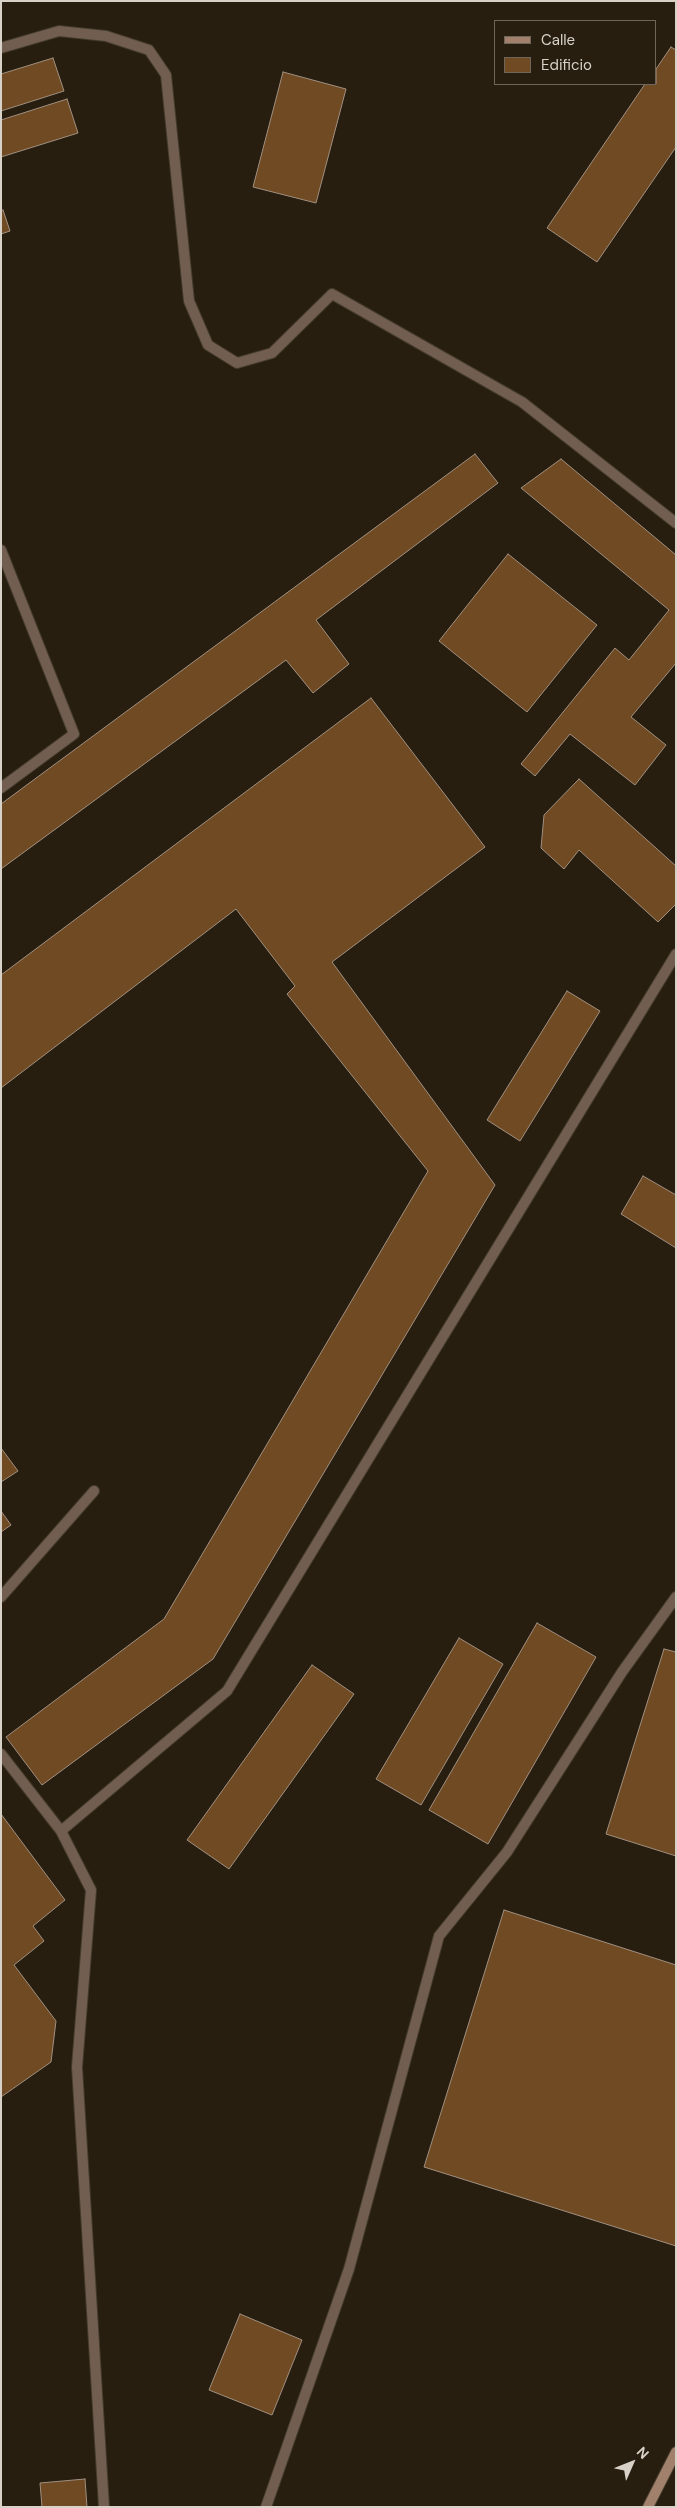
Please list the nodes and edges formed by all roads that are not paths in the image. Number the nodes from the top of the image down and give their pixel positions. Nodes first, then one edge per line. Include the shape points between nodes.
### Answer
1 (1, 48) edge
2 (676, 523) edge
3 (1, 550) edge
4 (1, 788) edge
5 (676, 954) edge
6 (94, 1491) dead end
7 (1, 1597) edge
8 (676, 1597) edge
9 (1, 1754) edge
10 (61, 1831) junction
11 (676, 2452) edge
12 (104, 2507) edge
13 (266, 2507) edge
14 (648, 2507) edge

1 - 2 street via 59,31 106,36 149,50 155,58 166,75 189,301 208,345 237,363 272,353 332,294 522,402
3 - 4 street via 74,734
5 - 10 street via 227,1691
6 - 7 street
8 - 13 street via 622,1672 507,1852 439,1936 348,2269
9 - 10 street
10 - 12 street via 91,1890 77,2067
11 - 14 street

